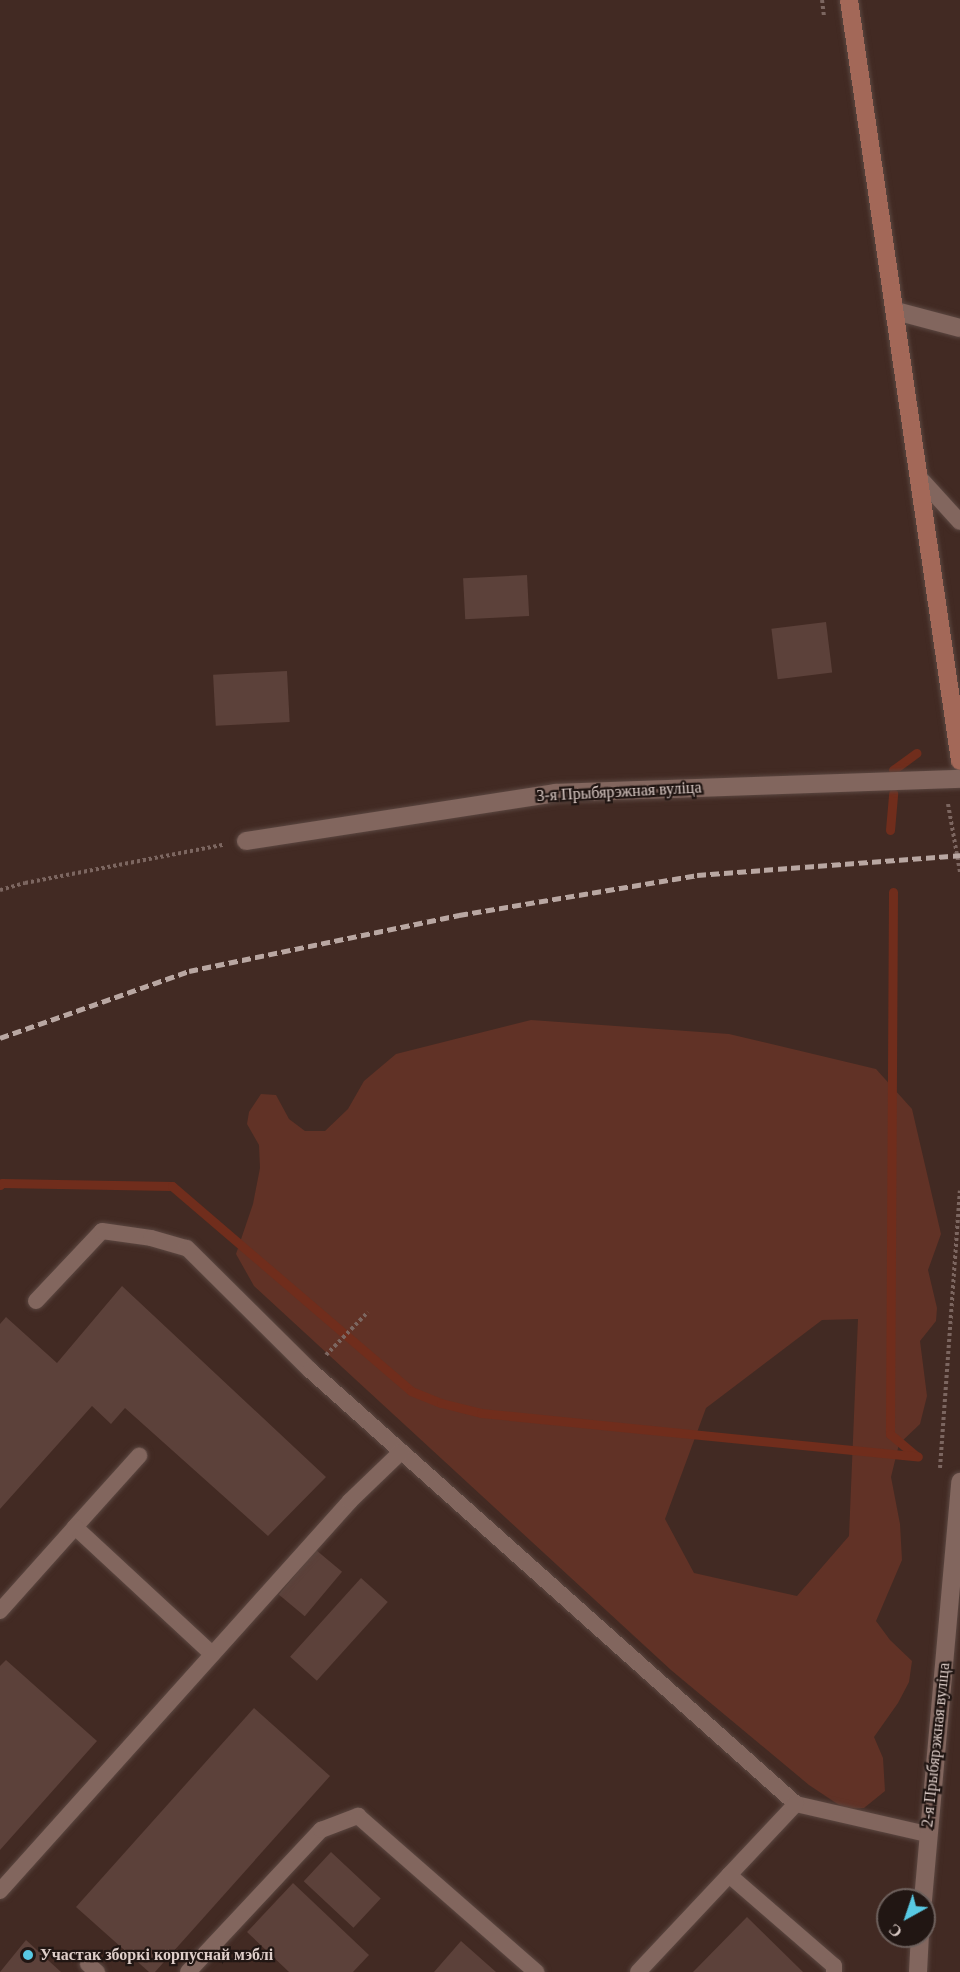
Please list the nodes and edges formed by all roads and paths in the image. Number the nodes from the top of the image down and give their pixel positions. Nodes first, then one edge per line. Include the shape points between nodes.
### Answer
1 (849, 0) edge
2 (896, 310) junction
3 (960, 328) edge
4 (920, 478) junction
5 (960, 522) edge
6 (960, 760) edge
7 (960, 778) edge
8 (246, 841) joint
9 (0, 890) edge
10 (36, 1301) dead end
11 (368, 1312) dead end
12 (331, 1350) dead end
13 (401, 1452) junction
14 (139, 1456) dead end
15 (960, 1482) edge
16 (75, 1527) junction
17 (0, 1611) edge
18 (212, 1654) junction
19 (796, 1804) junction
20 (927, 1834) junction
21 (729, 1875) junction
22 (924, 1888) edge
23 (0, 1891) edge
24 (920, 1948) edge
25 (188, 1972) edge
26 (536, 1972) edge
27 (638, 1972) edge
28 (834, 1972) edge
29 (918, 1972) edge

1 - 2 street
2 - 3 street
2 - 4 street
4 - 5 lane
4 - 6 street
7 - 8 street, 3-я Прыбярэжная вуліца via 555,793
8 - 9 path
10 - 13 lane via 102,1231 187,1248 310,1370
11 - 12 path
13 - 18 lane via 350,1501
13 - 19 lane
14 - 16 lane
15 - 20 street, 2-я Прыбярэжная вуліца
16 - 17 lane
16 - 18 lane
18 - 23 lane
19 - 20 lane
19 - 21 lane
20 - 22 street, 2-я Прыбярэжная вуліца
21 - 27 lane
21 - 28 lane via 834,1966
24 - 29 street
25 - 26 lane via 321,1830 358,1816

